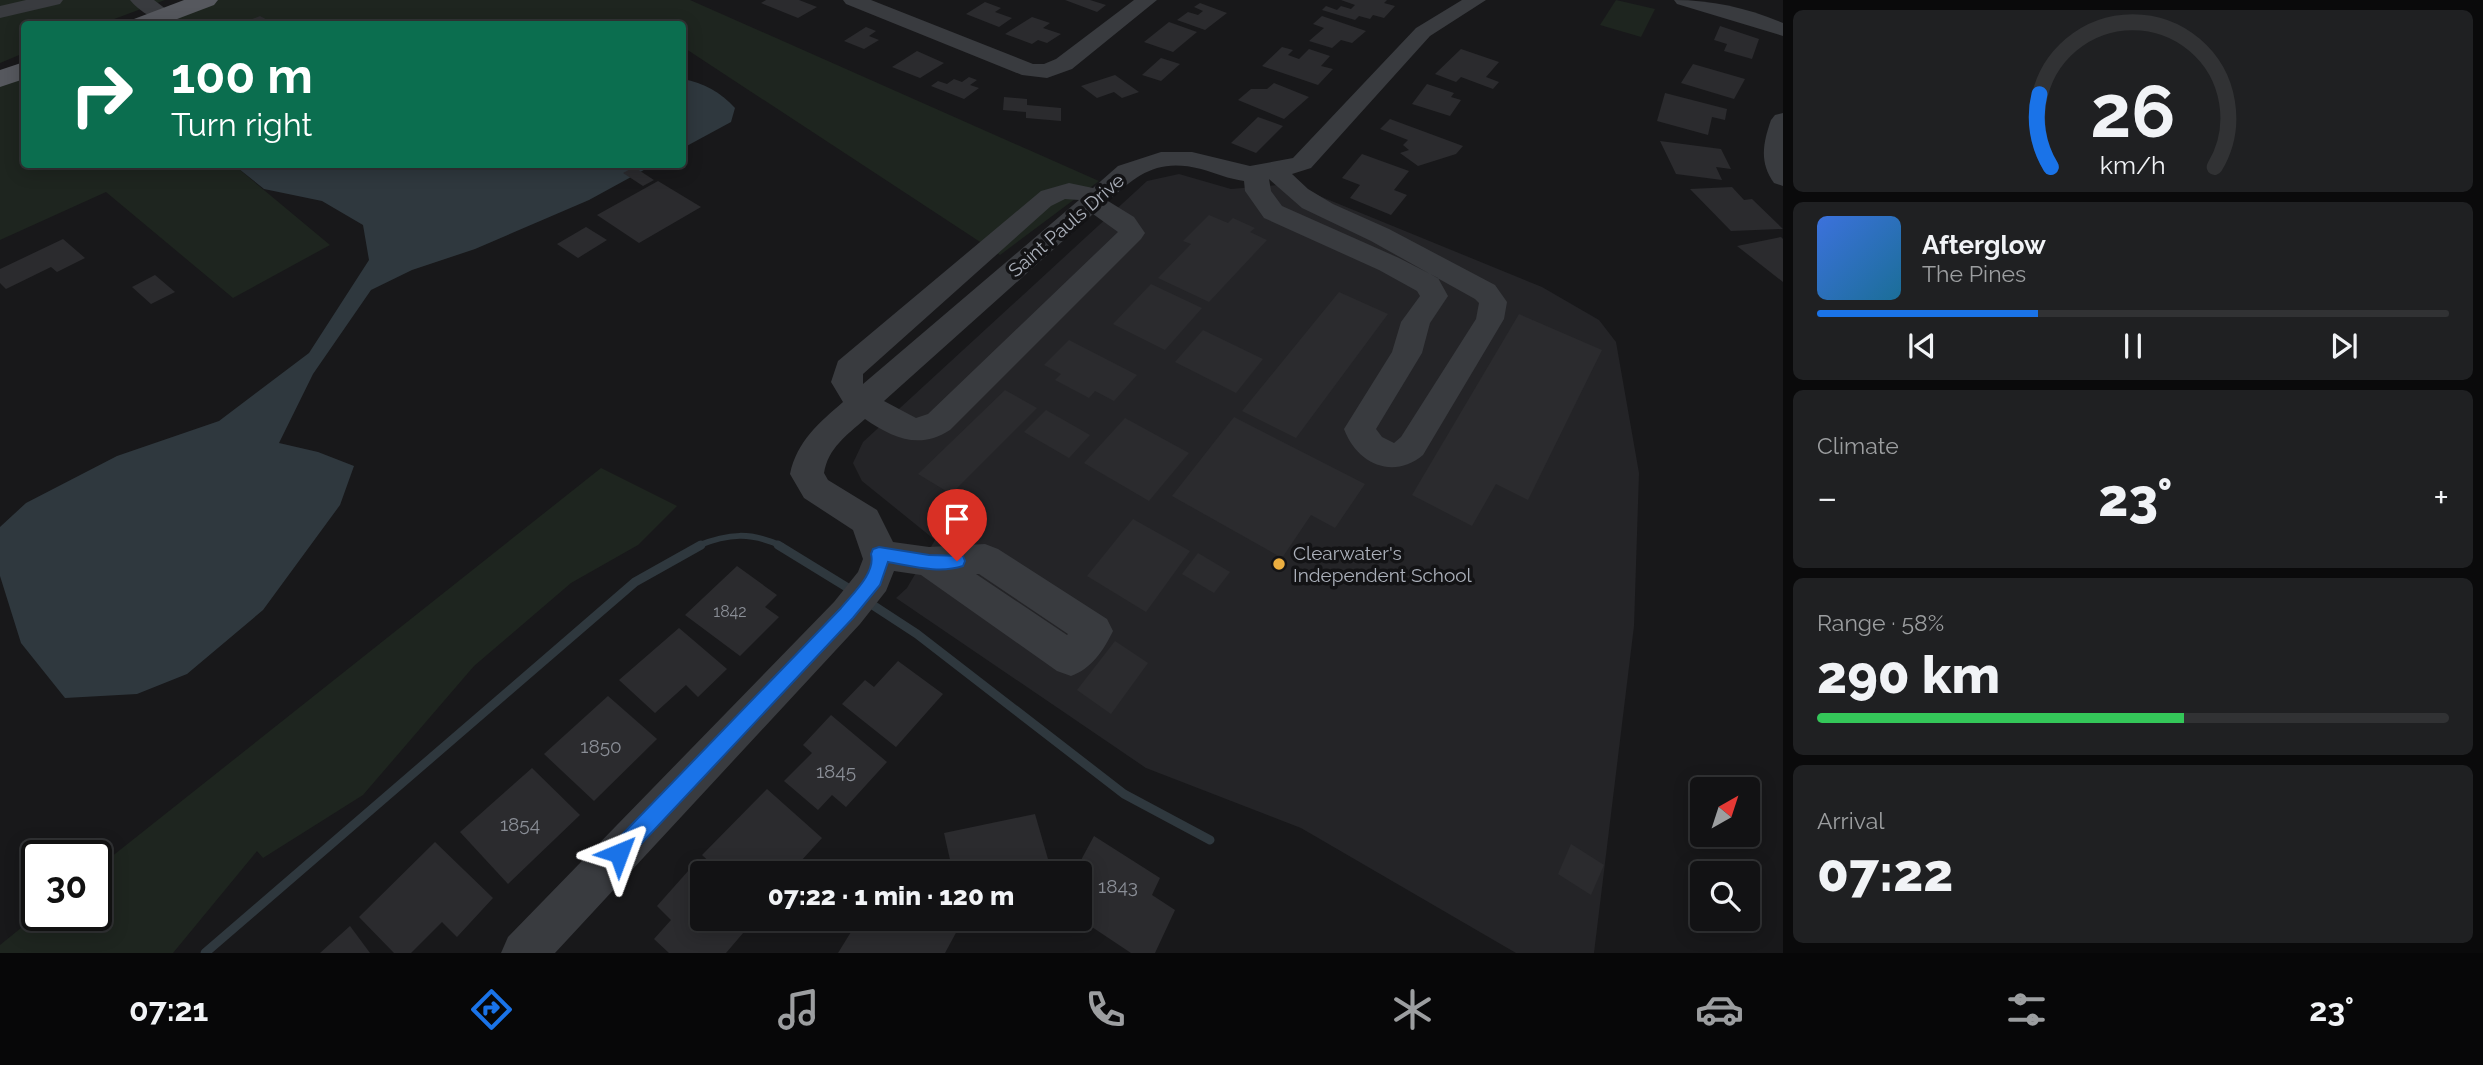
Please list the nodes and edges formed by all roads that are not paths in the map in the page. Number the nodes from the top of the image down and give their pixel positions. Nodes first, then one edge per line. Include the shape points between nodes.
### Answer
1 (53, 0) edge
2 (140, 0) edge
3 (206, 0) edge
4 (853, 0) edge
5 (1147, 0) edge
6 (1476, 0) edge
7 (1684, 0) edge
8 (0, 12) edge
9 (154, 20) edge
10 (1783, 30) edge
11 (21, 71) edge
12 (0, 79) edge
13 (1783, 120) edge
14 (1266, 172) junction
15 (1783, 178) edge
16 (1094, 200) junction
17 (1439, 279) junction
18 (863, 402) junction
19 (929, 562) dead end
20 (876, 567) junction
21 (524, 953) edge

1 - 8 street
2 - 9 street
3 - 9 main road
4 - 5 street via 1030,70 1047,71 1064,64
6 - 14 street via 1423,32 1302,163
7 - 10 street
11 - 12 main road
13 - 15 street via 1773,158
14 - 16 street, Saint Pauls Drive via 1235,172 1190,159 1151,160 1127,171
14 - 17 street via 1306,202 1383,237
16 - 18 street, Saint Pauls Drive
16 - 18 street via 1132,233 939,422 923,430 902,427
17 - 17 street via 1434,296 1416,322 1407,353 1360,429 1370,447 1383,454 1400,456 1412,446 1490,319 1493,302 1485,292
18 - 20 street, Saint Pauls Drive via 825,436 810,457 807,474 816,489 865,520 874,536
19 - 20 street
20 - 21 street via 847,613

